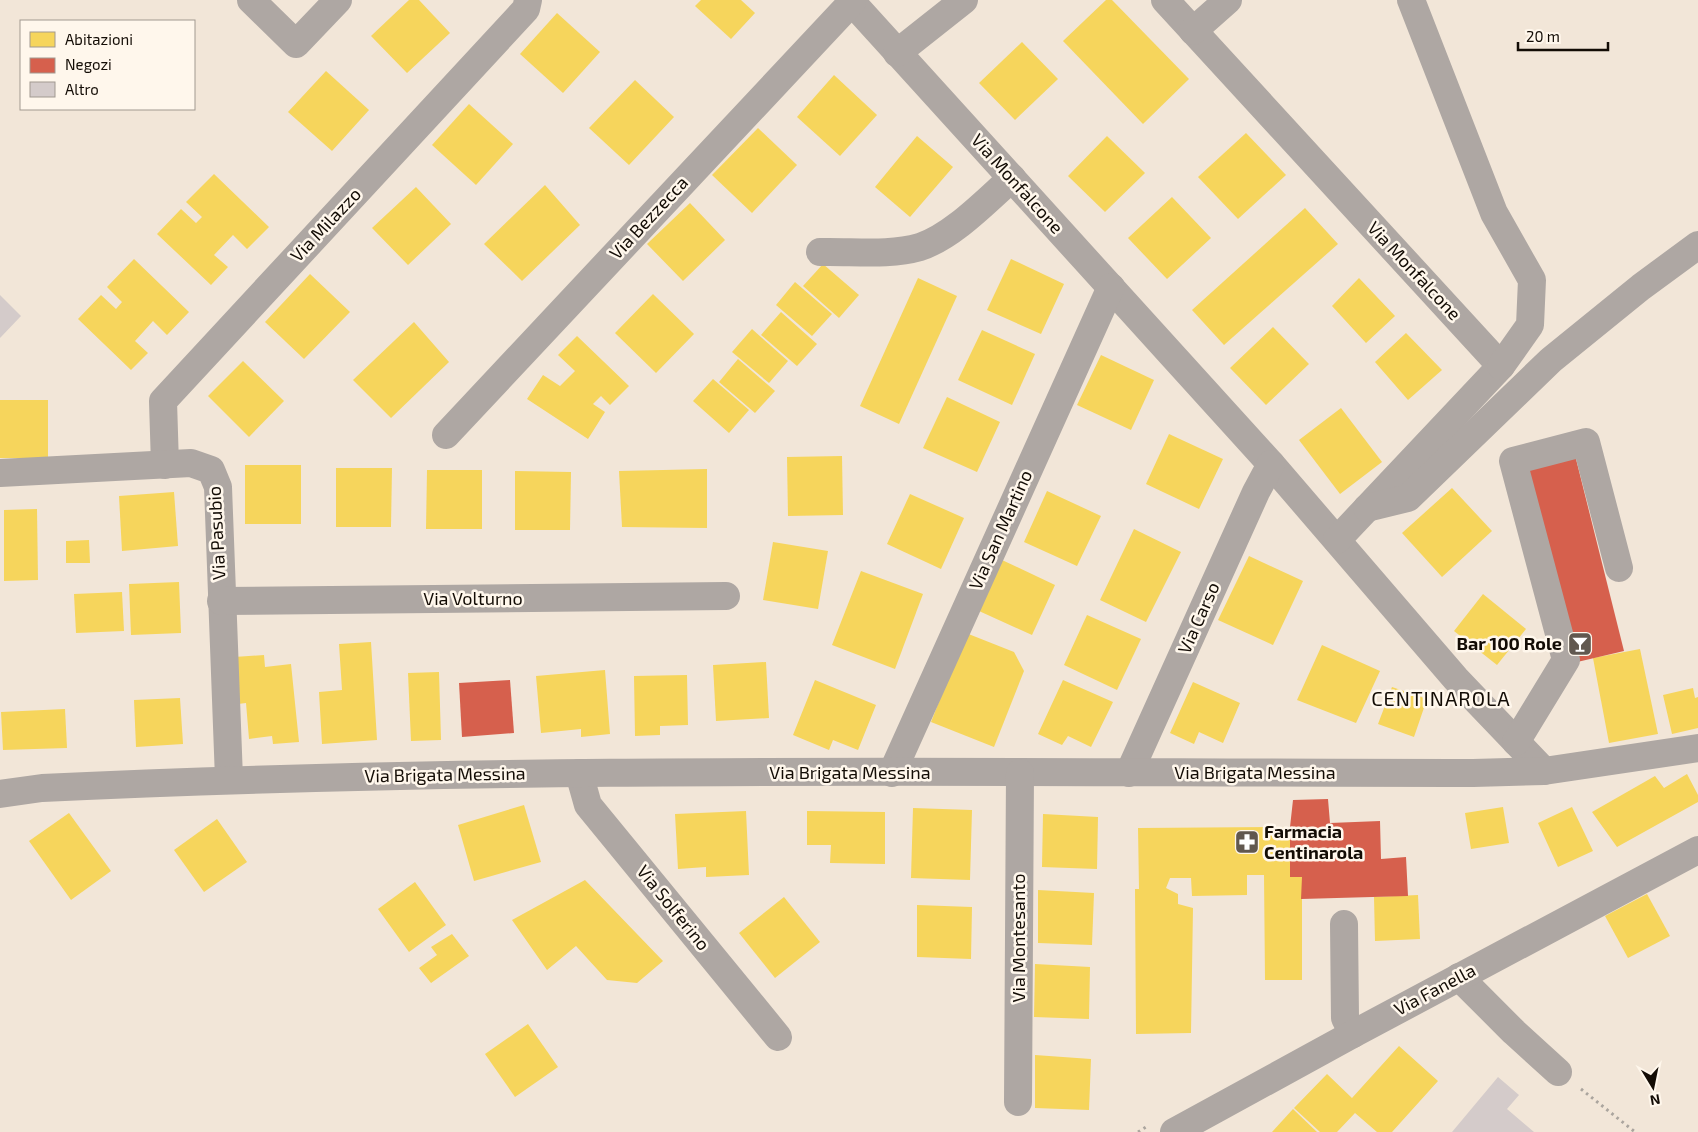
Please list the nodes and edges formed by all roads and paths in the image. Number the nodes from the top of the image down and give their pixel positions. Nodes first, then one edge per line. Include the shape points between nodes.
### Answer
1 (251, 0) edge
2 (528, 0) edge
3 (964, 0) edge
4 (1165, 0) edge
5 (1228, 0) edge
6 (1411, 0) edge
7 (851, 1) edge
8 (334, 2) edge
9 (1193, 31) junction
10 (897, 53) junction
11 (1012, 178) junction
12 (1698, 245) edge
13 (820, 252) dead end
14 (1110, 287) junction
15 (1501, 366) junction
16 (446, 435) dead end
17 (165, 464) junction
18 (1271, 464) junction
19 (0, 473) edge
20 (1367, 508) junction
21 (1338, 540) junction
22 (1619, 568) dead end
23 (726, 596) dead end
24 (221, 601) junction
25 (1516, 742) junction
26 (1698, 748) edge
27 (1544, 771) junction
28 (579, 773) junction
29 (892, 773) junction
30 (1020, 773) junction
31 (1129, 773) junction
32 (229, 779) junction
33 (0, 794) edge
34 (1698, 850) edge
35 (1344, 924) dead end
36 (1459, 977) junction
37 (1353, 1034) junction
38 (778, 1037) dead end
39 (1558, 1072) joint
40 (1018, 1102) dead end
41 (1217, 1122) edge
42 (1174, 1132) edge
43 (1635, 1132) edge

1 - 8 street via 296,44
2 - 17 street, Via Milazzo via 526,9 163,401
3 - 10 street
4 - 9 street, Via Monfalcone
5 - 9 street
6 - 15 street via 1494,213 1532,280 1530,325
7 - 10 street, Via Monfalcone
7 - 16 street, Via Bezzecca
9 - 15 street, Via Monfalcone
10 - 11 street, Via Monfalcone
11 - 13 street via 960,224 921,246 897,251
11 - 14 street, Via Monfalcone
12 - 20 street via 1640,287 1552,360 1408,498
14 - 18 street, Via Monfalcone
14 - 29 street, Via San Martino
15 - 20 street
17 - 19 street, Via Pasubio
17 - 24 street, Via Pasubio via 191,464 211,470 218,487
18 - 21 street, Via Monfalcone
18 - 31 street, Via Carso
20 - 21 street
21 - 25 street, Via Monfalcone via 1456,679
22 - 25 street via 1586,442 1513,461 1566,660
23 - 24 street, Via Volturno
24 - 32 street, Via Pasubio
25 - 27 street, Via Monfalcone
26 - 27 street, Via Brigata Messina via 1648,758
27 - 31 street, Via Brigata Messina
28 - 29 street, Via Brigata Messina
28 - 32 street, Via Brigata Messina
28 - 38 street, Via Solferino via 588,804
29 - 30 street, Via Brigata Messina
30 - 31 street, Via Brigata Messina
30 - 40 street, Via Montesanto
32 - 33 street, Via Brigata Messina via 42,788
34 - 36 street, Via Fanella
35 - 37 street via 1345,1018
36 - 37 street, Via Fanella
36 - 39 street
37 - 41 street, Via Fanella
39 - 43 path
41 - 42 street, Via Fanella

